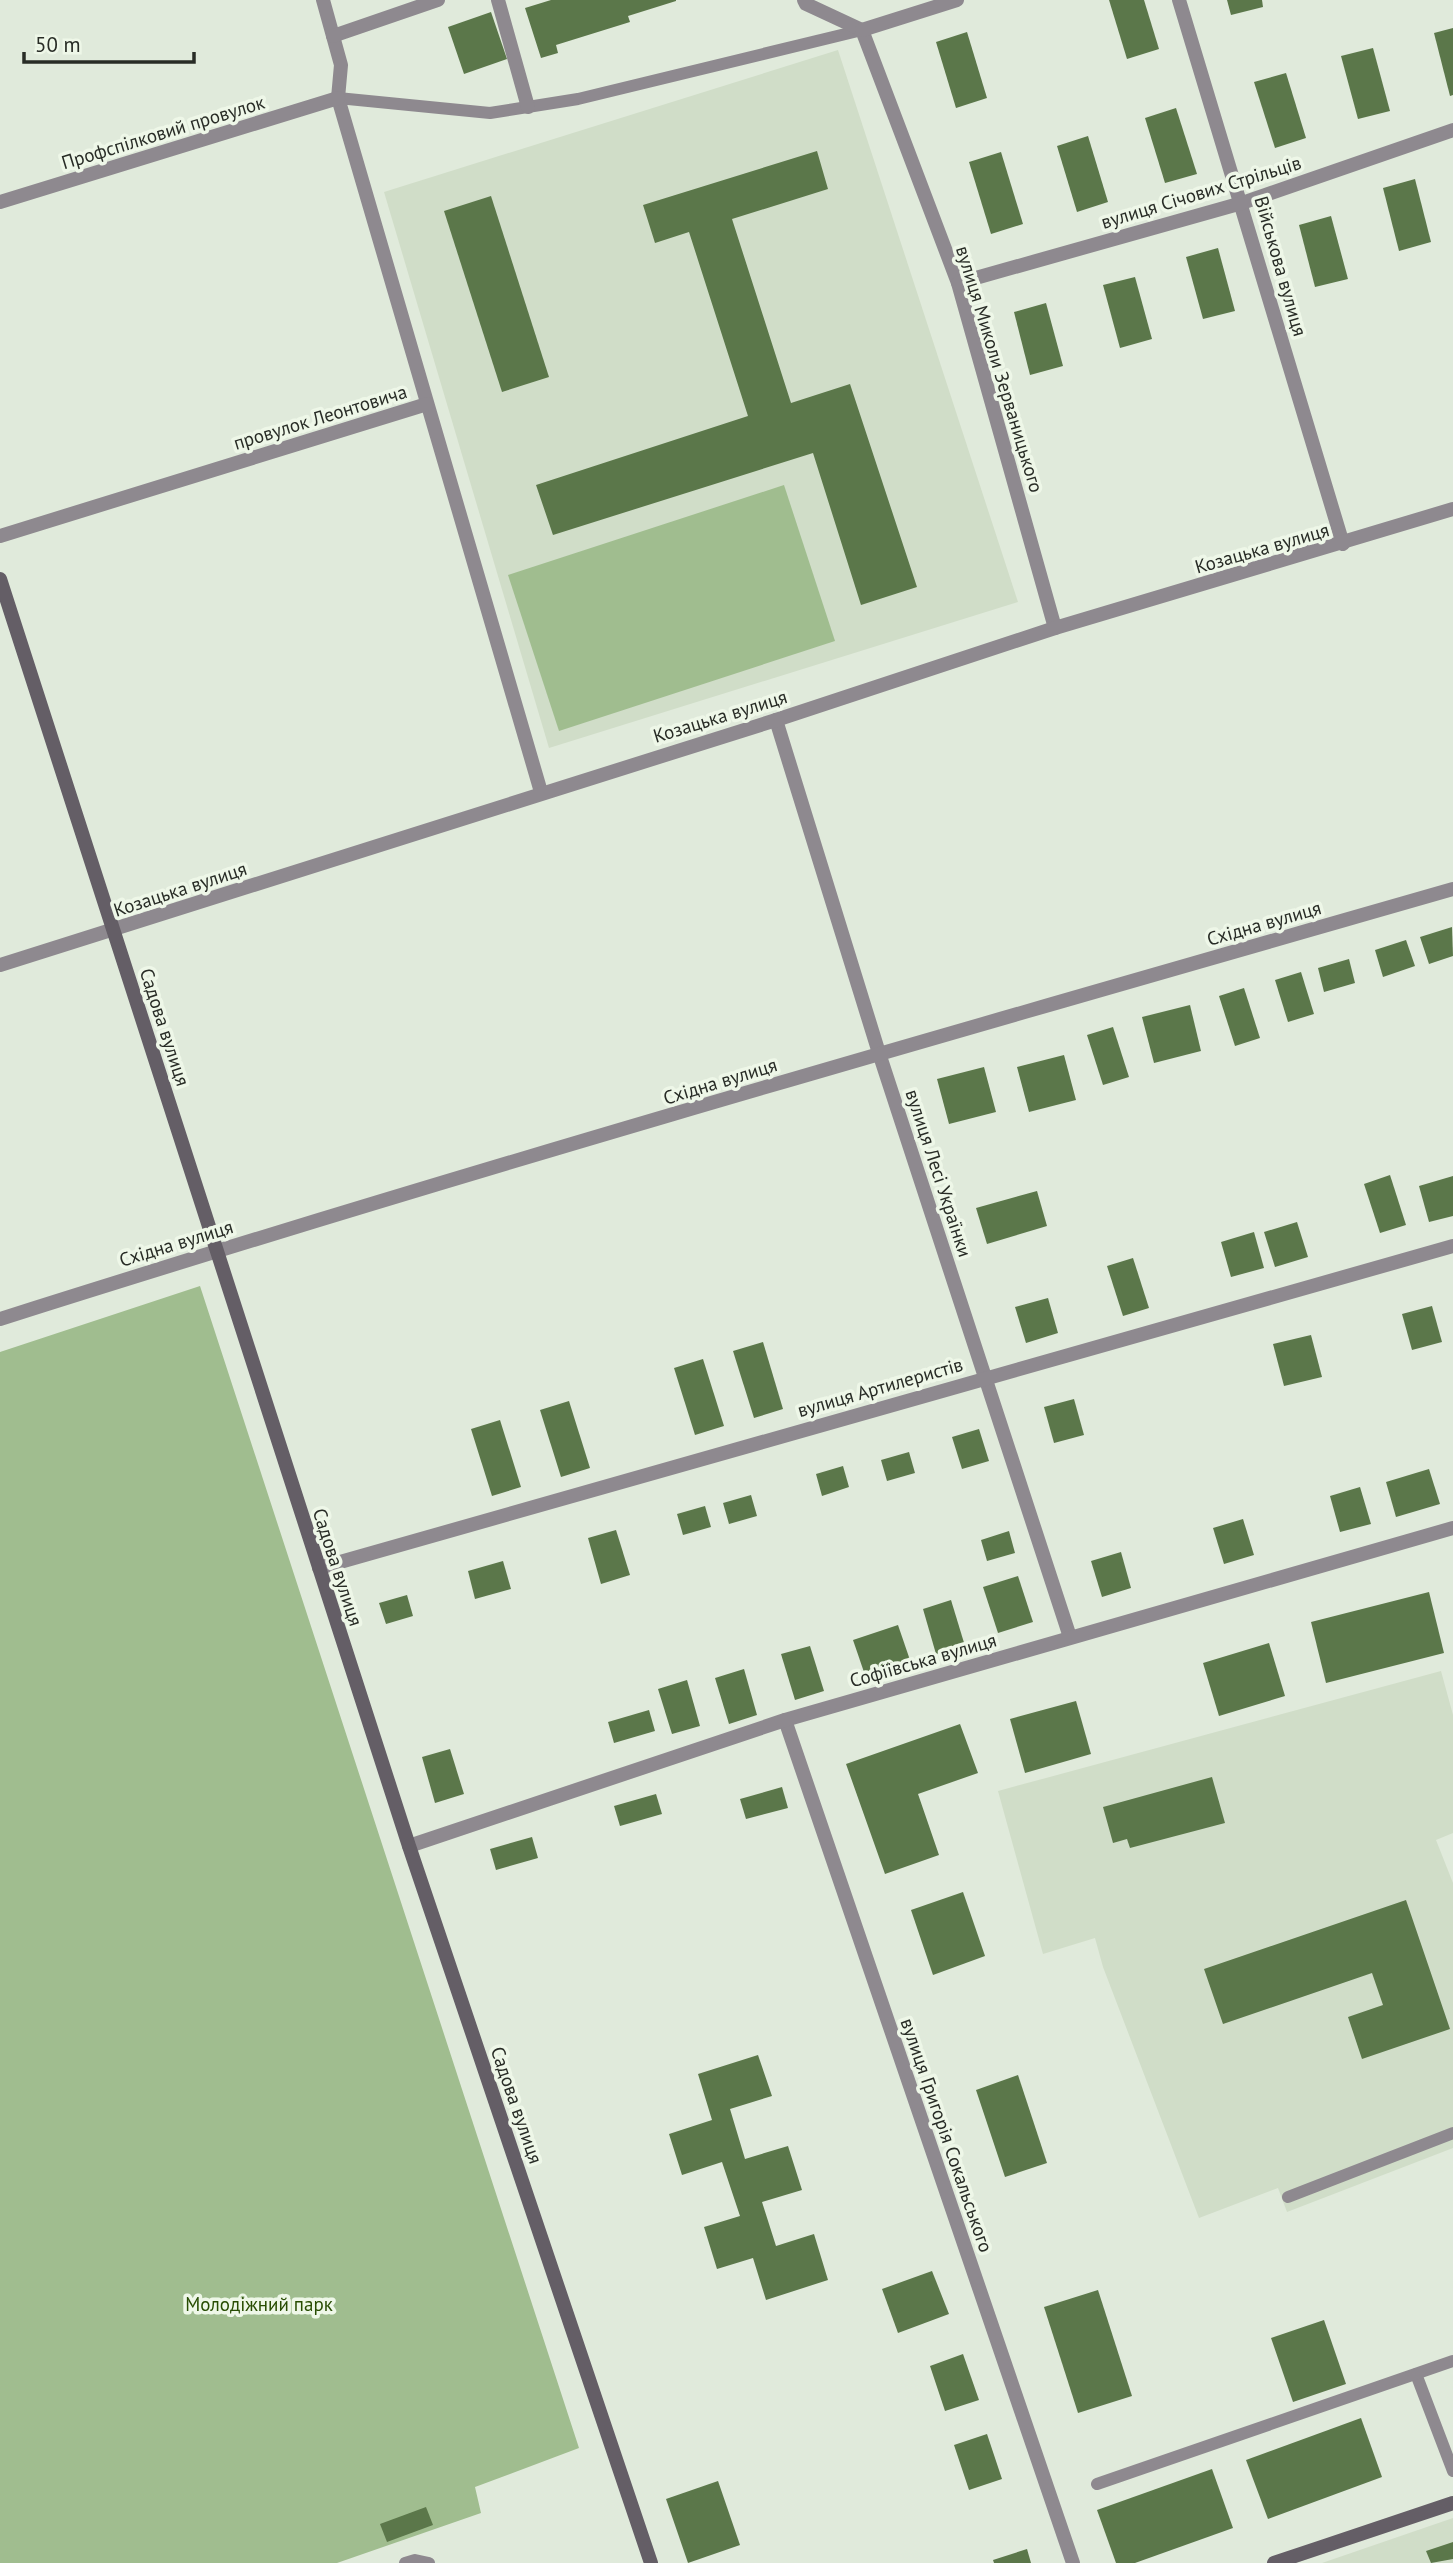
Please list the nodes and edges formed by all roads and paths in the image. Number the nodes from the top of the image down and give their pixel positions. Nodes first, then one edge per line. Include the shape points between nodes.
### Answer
1 (323, 0) edge
2 (498, 0) edge
3 (804, 0) edge
4 (957, 0) edge
5 (1179, 0) edge
6 (431, 1) edge
7 (862, 30) junction
8 (333, 36) junction
9 (338, 98) junction
10 (528, 107) junction
11 (1453, 130) edge
12 (0, 202) edge
13 (1242, 203) junction
14 (958, 283) junction
15 (426, 404) junction
16 (1453, 509) edge
17 (0, 536) edge
18 (1343, 544) junction
19 (0, 579) edge
20 (1055, 628) junction
21 (776, 720) junction
22 (541, 792) junction
23 (1453, 889) edge
24 (114, 930) junction
25 (0, 965) edge
26 (879, 1053) junction
27 (1453, 1246) edge
28 (216, 1250) junction
29 (0, 1319) edge
30 (987, 1377) junction
31 (1453, 1528) edge
32 (319, 1569) junction
33 (1070, 1637) junction
34 (785, 1720) junction
35 (409, 1846) junction
36 (1453, 2133) edge
37 (1288, 2197) dead end
38 (1453, 2361) edge
39 (1416, 2374) junction
40 (1453, 2471) edge
41 (1097, 2484) dead end
42 (1453, 2503) edge
43 (405, 2563) edge
44 (429, 2563) edge
45 (651, 2563) edge
46 (1073, 2563) edge
47 (1274, 2563) edge

1 - 8 street
2 - 10 street
3 - 7 street
4 - 7 street
5 - 13 street, Військова вулиця
6 - 8 street
7 - 10 lane
7 - 14 street, вулиця Миколи Зерваницького
8 - 9 street via 341,65
9 - 10 lane via 490,113
9 - 12 street, Профспілковий провулок
9 - 15 street
11 - 13 street, вулиця Січових Стрільців
13 - 14 street, вулиця Січових Стрільців
13 - 18 street, Військова вулиця
14 - 20 street, вулиця Миколи Зерваницького
15 - 17 street, провулок Леонтовича
15 - 22 street, провулок Леонтовича
16 - 18 street, Козацька вулиця
18 - 20 street, Козацька вулиця
19 - 24 street, Садова вулиця
20 - 21 street, Козацька вулиця
21 - 22 street, Козацька вулиця
21 - 26 street, вулиця Лесі Українки
22 - 24 street, Козацька вулиця
23 - 26 street, Східна вулиця
24 - 25 street, Козацька вулиця
24 - 28 street, Садова вулиця
26 - 28 street, Східна вулиця
26 - 30 street, вулиця Лесі Українки
27 - 30 street, вулиця Артилеристів
28 - 29 street, Східна вулиця
28 - 32 street, Садова вулиця
30 - 32 street, вулиця Артилеристів
30 - 33 street, вулиця Лесі Українки
31 - 33 street, Софіївська вулиця
32 - 35 street, Садова вулиця
33 - 34 street, Софіївська вулиця
34 - 35 street, Софіївська вулиця
34 - 46 street, вулиця Григорія Сокальського
35 - 45 street, Садова вулиця
36 - 37 lane
38 - 39 lane
39 - 40 lane
39 - 41 lane
42 - 47 street
43 - 44 lane

